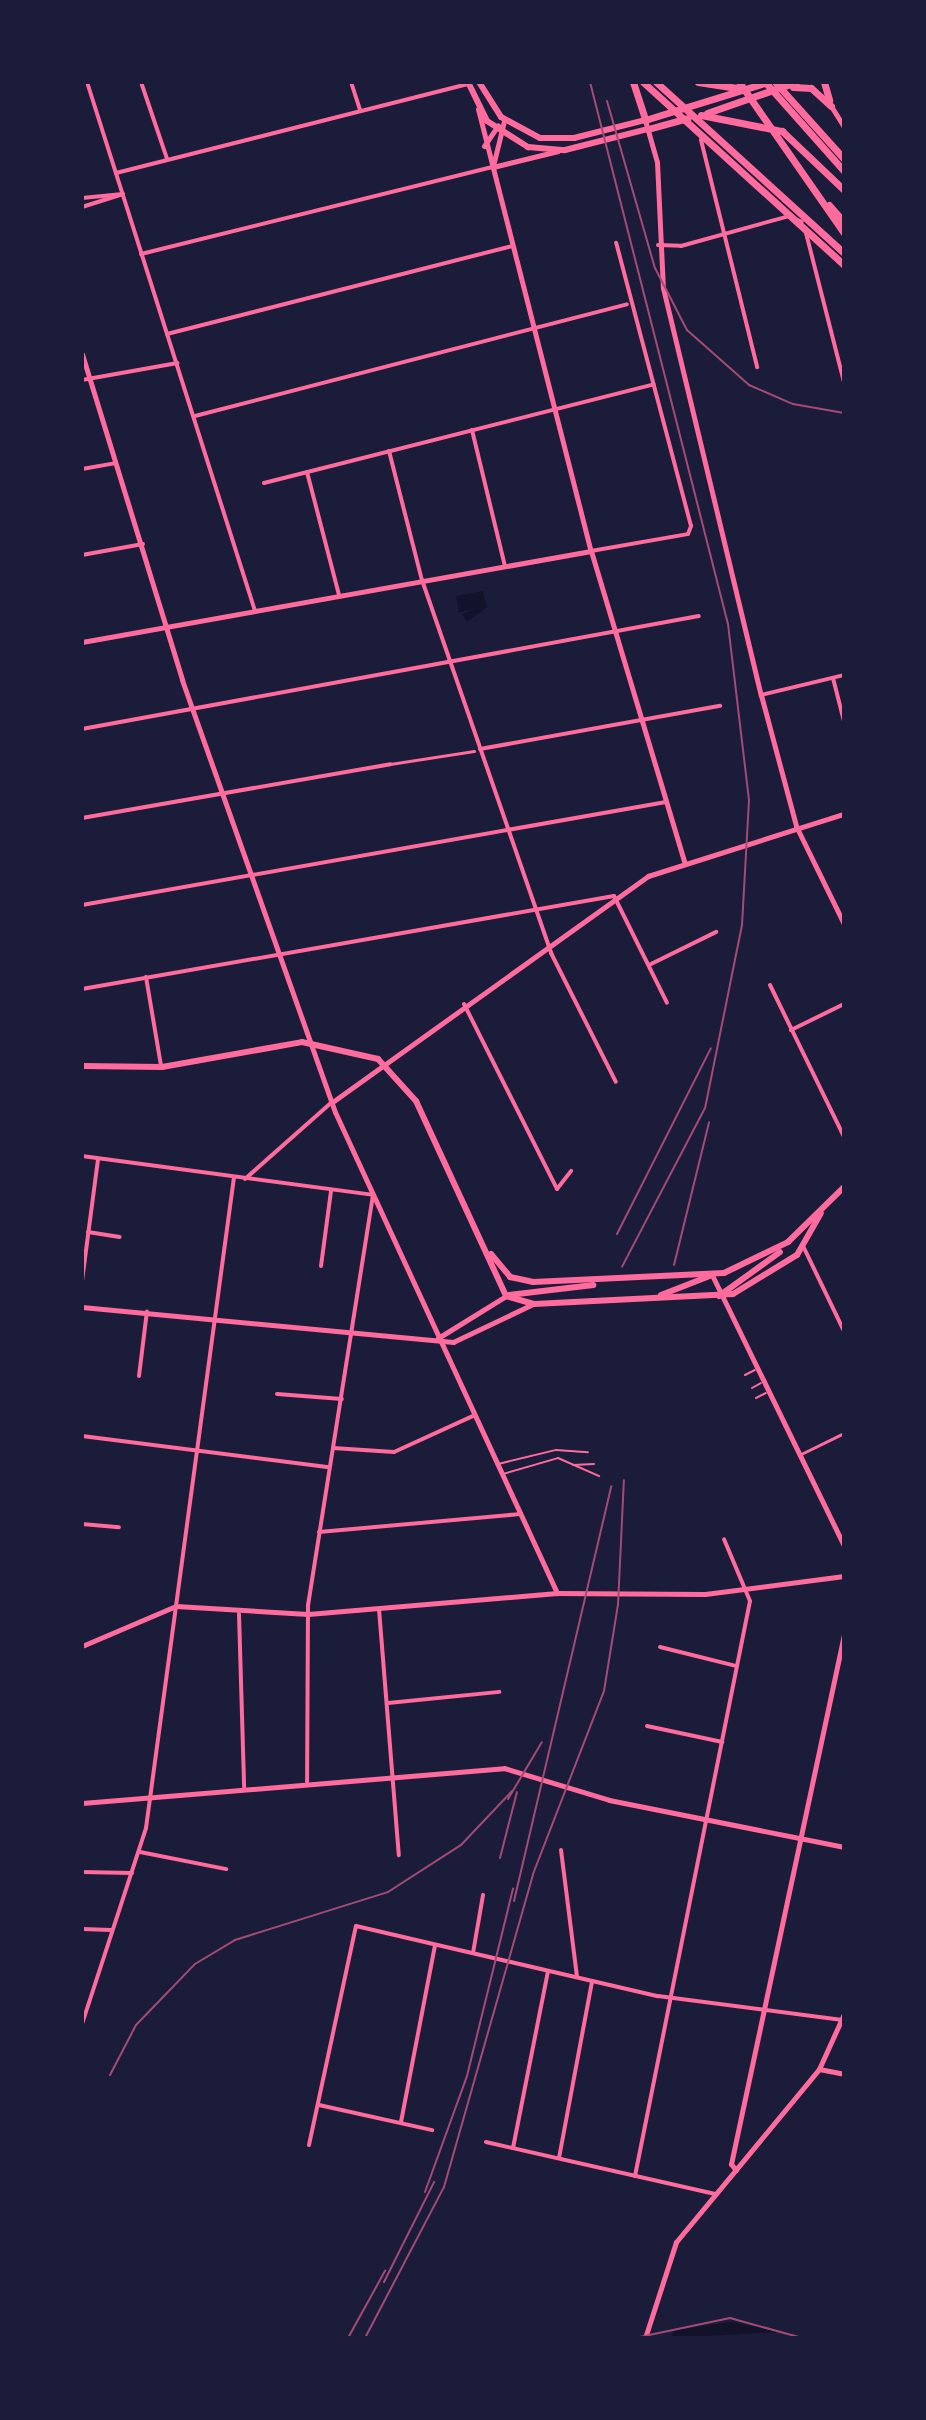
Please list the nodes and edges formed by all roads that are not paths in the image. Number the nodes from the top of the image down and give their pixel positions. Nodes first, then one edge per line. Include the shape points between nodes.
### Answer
1 (87, 82) edge
2 (141, 82) edge
3 (351, 82) edge
4 (479, 82) edge
5 (633, 82) edge
6 (643, 82) edge
7 (656, 82) edge
8 (698, 82) edge
9 (739, 82) edge
10 (767, 82) edge
11 (775, 82) edge
12 (796, 82) edge
13 (824, 82) edge
14 (468, 83) edge
15 (784, 88) junction
16 (753, 89) junction
17 (831, 106) junction
18 (792, 107) junction
19 (478, 109) junction
20 (360, 110) junction
21 (701, 115) junction
22 (504, 121) junction
23 (646, 125) junction
24 (844, 127) edge
25 (497, 130) junction
26 (701, 140) dead end
27 (484, 147) junction
28 (560, 150) junction
29 (167, 159) junction
30 (844, 159) edge
31 (493, 167) junction
32 (844, 171) edge
33 (116, 173) junction
34 (810, 182) junction
35 (844, 190) edge
36 (123, 194) junction
37 (82, 198) edge
38 (82, 207) edge
39 (844, 222) edge
40 (844, 233) edge
41 (725, 236) junction
42 (616, 243) dead end
43 (658, 245) junction
44 (513, 246) junction
45 (844, 253) edge
46 (141, 254) junction
47 (844, 265) edge
48 (627, 304) junction
49 (534, 327) junction
50 (167, 334) junction
51 (82, 354) edge
52 (177, 363) junction
53 (757, 367) dead end
54 (90, 379) junction
55 (82, 380) edge
56 (844, 382) edge
57 (654, 384) junction
58 (555, 409) junction
59 (195, 416) junction
60 (472, 430) junction
61 (389, 451) junction
62 (117, 463) junction
63 (82, 469) edge
64 (307, 472) junction
65 (264, 483) dead end
66 (143, 544) junction
67 (591, 551) junction
68 (82, 555) edge
69 (505, 566) junction
70 (422, 580) junction
71 (339, 595) junction
72 (255, 611) junction
73 (699, 616) dead end
74 (167, 626) junction
75 (615, 636) junction
76 (82, 642) edge
77 (450, 665) junction
78 (844, 675) edge
79 (833, 678) junction
80 (761, 695) junction
81 (720, 706) dead end
82 (193, 710) junction
83 (644, 720) junction
84 (844, 721) edge
85 (82, 729) edge
86 (477, 750) junction
87 (390, 764) joint
88 (224, 793) junction
89 (667, 801) junction
90 (844, 814) edge
91 (82, 818) edge
92 (796, 826) junction
93 (509, 829) junction
94 (684, 861) junction
95 (253, 875) junction
96 (614, 896) junction
97 (82, 905) edge
98 (537, 910) junction
99 (844, 924) edge
100 (716, 932) dead end
101 (548, 941) junction
102 (282, 955) junction
103 (649, 965) junction
104 (146, 977) junction
105 (770, 985) dead end
106 (82, 989) edge
107 (667, 1003) dead end
108 (464, 1004) junction
109 (844, 1004) edge
110 (791, 1030) junction
111 (312, 1043) junction
112 (386, 1064) junction
113 (82, 1066) edge
114 (162, 1067) junction
115 (616, 1082) dead end
116 (331, 1103) junction
117 (844, 1137) edge
118 (82, 1156) edge
119 (98, 1159) junction
120 (571, 1171) dead end
121 (234, 1177) junction
122 (245, 1179) junction
123 (844, 1187) edge
124 (331, 1191) junction
125 (373, 1195) junction
126 (821, 1213) junction
127 (88, 1232) junction
128 (120, 1237) dead end
129 (788, 1242) junction
130 (487, 1248) junction
131 (804, 1248) junction
132 (321, 1266) dead end
133 (712, 1275) junction
134 (82, 1281) edge
135 (598, 1284) junction
136 (506, 1296) junction
137 (719, 1296) junction
138 (658, 1297) junction
139 (534, 1304) junction
140 (82, 1307) edge
141 (147, 1311) junction
142 (214, 1318) junction
143 (844, 1331) edge
144 (351, 1332) junction
145 (438, 1338) junction
146 (755, 1370) junction
147 (745, 1375) dead end
148 (139, 1376) dead end
149 (762, 1383) junction
150 (752, 1388) dead end
151 (767, 1393) junction
152 (277, 1394) dead end
153 (756, 1398) dead end
154 (342, 1399) junction
155 (473, 1416) junction
156 (844, 1433) edge
157 (82, 1436) edge
158 (333, 1448) junction
159 (199, 1452) junction
160 (588, 1452) dead end
161 (800, 1455) junction
162 (497, 1464) junction
163 (594, 1464) dead end
164 (572, 1465) junction
165 (329, 1467) junction
166 (502, 1474) junction
167 (599, 1476) dead end
168 (519, 1514) junction
169 (82, 1524) edge
170 (119, 1527) dead end
171 (319, 1532) junction
172 (724, 1539) dead end
173 (844, 1546) edge
174 (844, 1576) edge
175 (749, 1590) junction
176 (557, 1593) junction
177 (176, 1606) junction
178 (379, 1609) junction
179 (239, 1614) junction
180 (308, 1614) junction
181 (844, 1634) edge
182 (82, 1646) edge
183 (660, 1647) dead end
184 (736, 1666) junction
185 (499, 1692) dead end
186 (388, 1703) junction
187 (647, 1726) dead end
188 (722, 1742) junction
189 (393, 1778) junction
190 (307, 1782) junction
191 (244, 1787) junction
192 (151, 1796) junction
193 (82, 1803) edge
194 (707, 1820) junction
195 (804, 1839) junction
196 (844, 1847) edge
197 (561, 1850) dead end
198 (140, 1852) junction
199 (399, 1855) dead end
200 (226, 1869) dead end
201 (82, 1872) edge
202 (132, 1873) junction
203 (483, 1895) dead end
204 (82, 1929) edge
205 (111, 1930) junction
206 (435, 1945) junction
207 (473, 1953) junction
208 (548, 1971) junction
209 (577, 1977) junction
210 (592, 1981) junction
211 (672, 1998) junction
212 (765, 2010) junction
213 (843, 2017) edge
214 (82, 2024) edge
215 (819, 2069) junction
216 (844, 2074) edge
217 (319, 2105) junction
218 (401, 2122) junction
219 (432, 2130) dead end
220 (486, 2142) dead end
221 (309, 2145) dead end
222 (513, 2148) junction
223 (559, 2158) junction
224 (736, 2170) junction
225 (635, 2176) junction
226 (715, 2194) junction
227 (645, 2338) edge

1 - 33 street
2 - 29 street
3 - 20 street
4 - 22 main road
5 - 23 highway
6 - 47 highway
7 - 45 highway
8 - 16 highway
9 - 34 highway
10 - 16 highway
10 - 18 highway
11 - 18 highway
12 - 15 highway
13 - 17 highway
14 - 19 main road
14 - 20 street
15 - 17 highway via 808,87
15 - 21 highway
16 - 23 highway
17 - 24 street
18 - 30 highway
18 - 32 highway
19 - 25 main road
19 - 27 street
20 - 29 street
21 - 23 highway
21 - 35 highway via 782,131
22 - 23 main road via 557,140
22 - 25 street
23 - 28 main road
23 - 43 street via 657,162
25 - 27 street
25 - 28 main road via 528,147
25 - 31 street
26 - 41 street
27 - 31 street
28 - 31 street
29 - 33 street
31 - 44 street
31 - 46 street
33 - 36 street
34 - 39 highway
34 - 40 highway
36 - 37 street
36 - 38 street
36 - 46 street
41 - 43 street
41 - 53 street
41 - 56 street via 797,217
42 - 48 street
43 - 80 street
44 - 49 street
44 - 50 street
46 - 50 street
48 - 49 street
48 - 57 street
49 - 58 street
49 - 59 street
50 - 52 street
51 - 54 street
52 - 54 street
52 - 59 street
54 - 55 street
54 - 62 street
57 - 58 street
57 - 67 street via 688,534
58 - 60 street
58 - 67 street
59 - 72 street
60 - 61 street
60 - 69 street
61 - 64 street
61 - 70 street
62 - 63 street
62 - 66 street
64 - 65 street
64 - 71 street
66 - 68 street
66 - 74 street
67 - 69 street
67 - 75 street
69 - 70 street
70 - 71 street
70 - 77 street
71 - 72 street
72 - 74 street
73 - 75 street
74 - 76 street
74 - 82 street
75 - 77 street
75 - 83 street
77 - 82 street
77 - 86 street
78 - 79 street
79 - 80 street
79 - 84 street
80 - 92 street
81 - 83 street
82 - 85 street
82 - 88 street
83 - 86 street
83 - 89 street
86 - 87 street
86 - 93 street
87 - 88 street
88 - 91 street
88 - 95 street
89 - 93 street
89 - 94 street
90 - 92 street
92 - 94 street
92 - 99 street
93 - 95 street
93 - 98 street
94 - 96 street
95 - 97 street
95 - 102 street
96 - 98 street
96 - 101 street
96 - 103 street
98 - 101 street
98 - 102 street
100 - 103 street
101 - 108 street
101 - 115 street
102 - 104 street
102 - 111 street
103 - 107 street
104 - 106 street
104 - 114 street
105 - 110 street
108 - 112 street
108 - 120 street via 557,1189
109 - 110 street
110 - 117 street
111 - 112 main road
111 - 114 main road
111 - 116 street
112 - 116 street
112 - 130 main road via 416,1101
113 - 114 main road
116 - 122 street
116 - 125 street
118 - 119 street
119 - 121 street
119 - 127 street
121 - 122 street
121 - 142 street
122 - 124 street
123 - 126 main road
124 - 125 street
124 - 132 street
125 - 144 street
125 - 145 street
126 - 129 main road
126 - 131 main road
127 - 128 street
127 - 134 street
129 - 133 main road via 746,1267
129 - 137 main road via 768,1266
130 - 135 main road via 519,1280
130 - 136 main road
131 - 137 main road via 762,1280
131 - 143 street
133 - 135 main road
133 - 137 street
133 - 138 main road
135 - 136 main road
136 - 139 main road
136 - 145 street
137 - 138 main road
137 - 146 street
138 - 139 main road
139 - 145 street via 453,1342
140 - 141 street
141 - 142 street
141 - 148 street
142 - 144 street
142 - 159 street
144 - 145 street
144 - 154 street
145 - 155 street
146 - 147 lane
146 - 149 street
149 - 150 lane
149 - 151 street
151 - 153 lane
151 - 161 street
152 - 154 street
154 - 158 street
155 - 158 street via 394,1452
155 - 162 street
156 - 161 street
157 - 159 street
158 - 165 street
159 - 165 street
159 - 177 street
160 - 162 lane via 568,1449
161 - 173 street
162 - 166 street
163 - 164 lane
164 - 166 lane via 558,1458
164 - 167 lane via 592,1478
165 - 171 street
166 - 168 street
168 - 171 street
168 - 176 street
169 - 170 street
171 - 180 street
172 - 175 street
174 - 175 street
175 - 176 street
175 - 184 street
176 - 178 street
177 - 179 street
177 - 182 street
177 - 192 street
178 - 180 street
178 - 186 street
179 - 180 street
179 - 191 street
180 - 190 street
181 - 195 street
183 - 184 street
184 - 188 street
185 - 186 street
186 - 189 street
187 - 188 street
188 - 194 street
189 - 190 street
189 - 194 street via 513,1770
189 - 199 street
190 - 191 street
191 - 192 street
192 - 193 street
192 - 198 street
194 - 195 street
194 - 211 street
195 - 196 street
195 - 212 street
197 - 209 street
198 - 200 street
198 - 202 street
201 - 202 street
202 - 205 street
203 - 207 street
204 - 205 street
205 - 214 street
206 - 207 street
206 - 217 street via 353,1931
206 - 218 street
207 - 208 street
208 - 209 street
208 - 222 street
209 - 210 street
210 - 211 street
210 - 223 street
211 - 212 street
211 - 225 street
212 - 213 street
212 - 224 street via 731,2164
213 - 215 street
215 - 216 street
215 - 224 street
217 - 218 street
217 - 221 street
218 - 219 street
220 - 222 street
222 - 223 street
223 - 225 street
224 - 226 street
225 - 226 street
226 - 227 street via 676,2242

